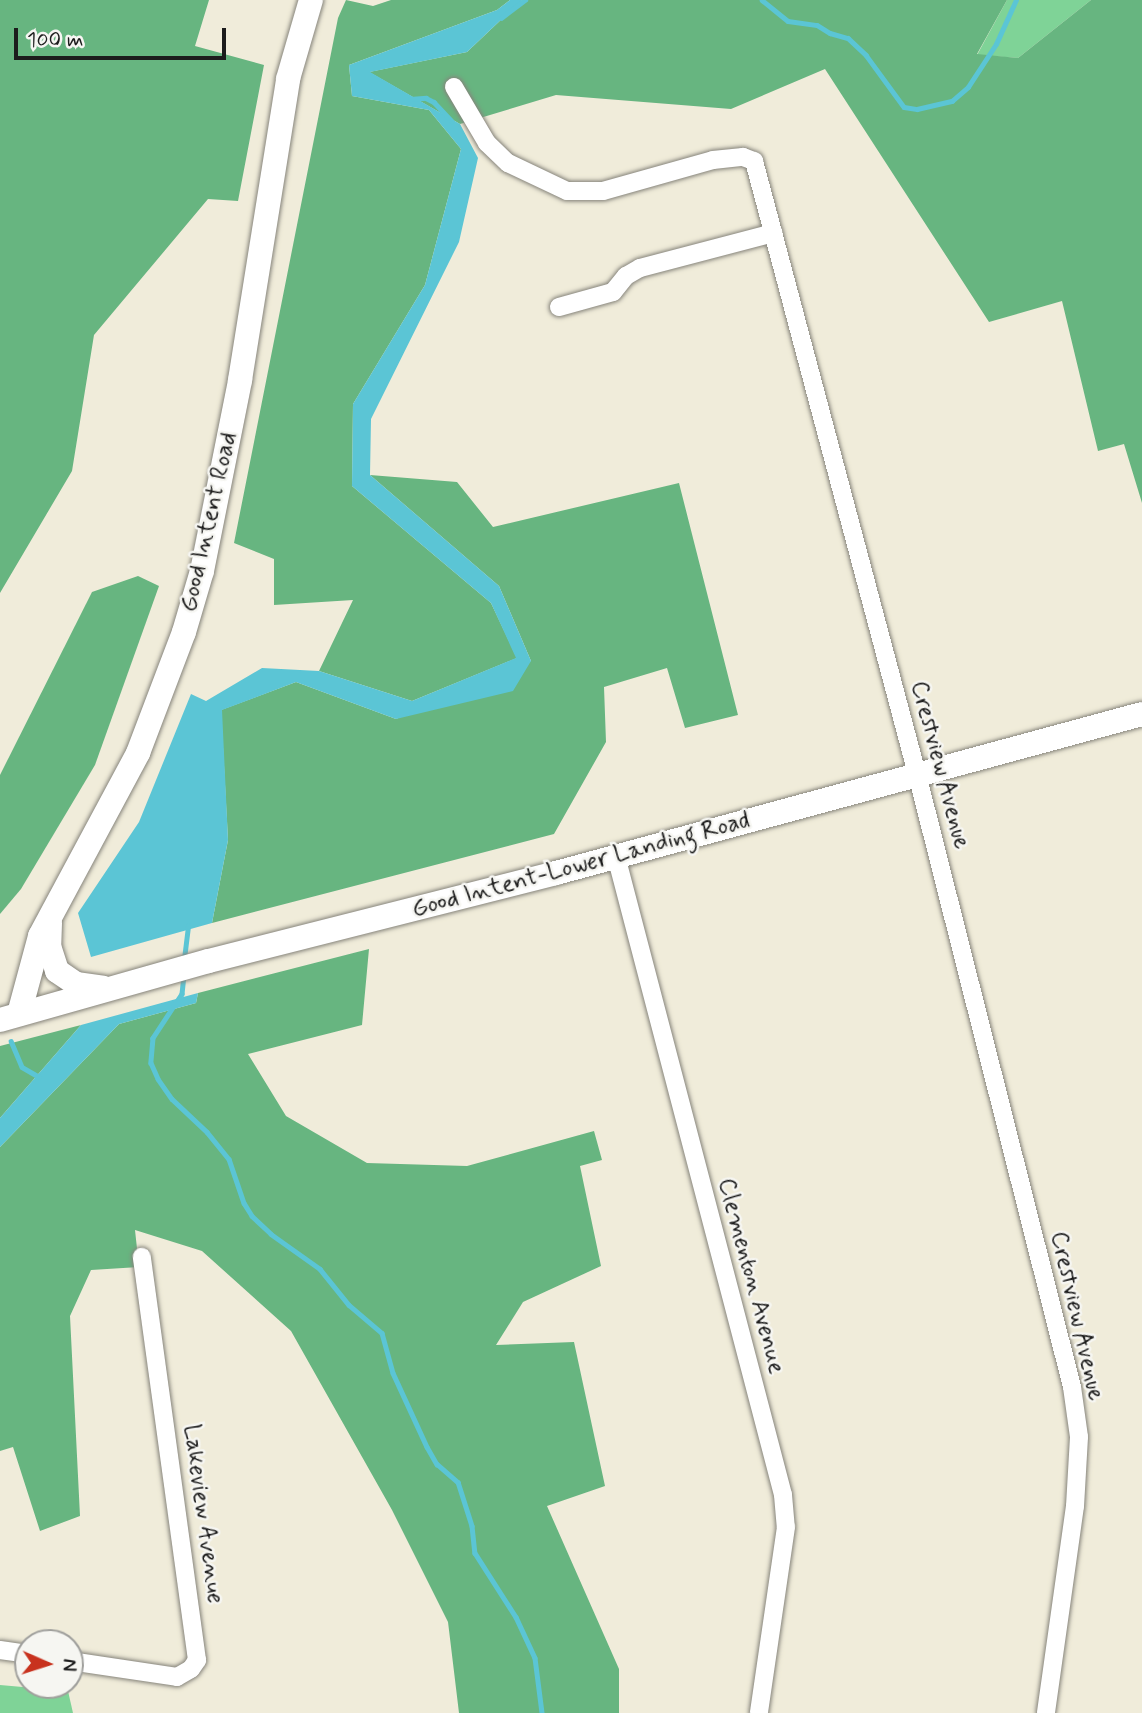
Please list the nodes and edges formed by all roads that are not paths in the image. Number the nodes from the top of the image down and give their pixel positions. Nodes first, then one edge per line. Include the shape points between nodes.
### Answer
1 (311, 0) edge
2 (454, 87) dead end
3 (773, 233) junction
4 (559, 307) dead end
5 (1142, 714) edge
6 (917, 774) junction
7 (615, 856) junction
8 (51, 913) junction
9 (110, 988) junction
10 (9, 1017) edge
11 (142, 1257) dead end
12 (84, 1663) edge
13 (759, 1713) edge
14 (1046, 1713) edge

1 - 8 main road, Good Intent Road via 288,79 240,380 191,608 138,753
2 - 3 street, Crestview Avenue via 487,143 508,163 567,191 603,191 713,160 743,157 754,161
3 - 4 street via 640,268 613,292
3 - 6 street, Crestview Avenue
5 - 6 main road, Good Intent-Lower Landing Road
6 - 7 main road, Good Intent-Lower Landing Road
6 - 14 street, Crestview Avenue via 1074,1399 1079,1437 1075,1506
7 - 9 main road, Good Intent-Lower Landing Road
7 - 13 street, Clementon Avenue via 783,1495 786,1527
8 - 9 main road via 49,946 57,971 76,984
8 - 10 main road, Good Intent Road
9 - 10 main road, Good Intent-Lower Landing Road
11 - 12 street, Lakeview Avenue via 197,1660 177,1677

